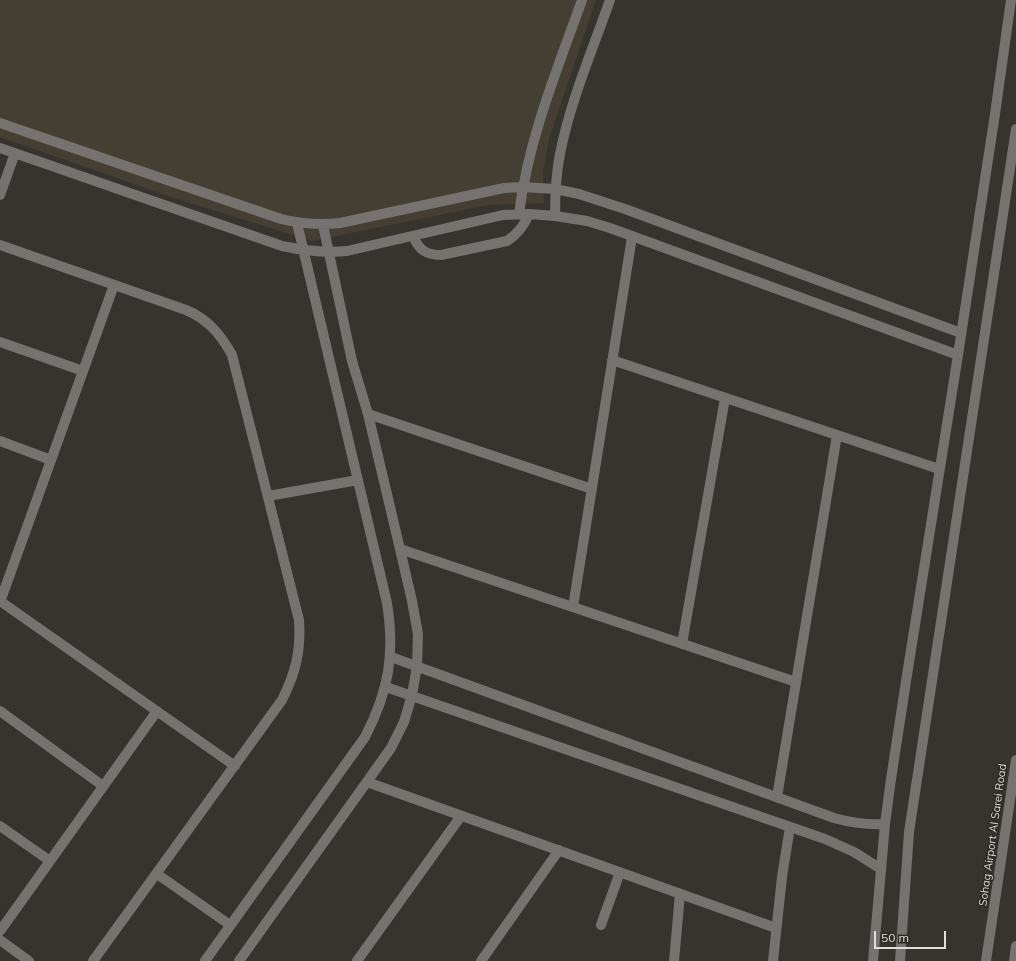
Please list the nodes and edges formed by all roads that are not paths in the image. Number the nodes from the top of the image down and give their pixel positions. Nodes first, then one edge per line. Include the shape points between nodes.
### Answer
1 (582, 0) edge
2 (610, 0) edge
3 (1011, 0) edge
4 (0, 123) edge
5 (1016, 129) edge
6 (0, 148) edge
7 (15, 153) junction
8 (522, 187) junction
9 (555, 190) junction
10 (0, 195) edge
11 (519, 214) junction
12 (529, 214) junction
13 (555, 216) junction
14 (297, 223) junction
15 (323, 224) junction
16 (413, 236) junction
17 (632, 237) junction
18 (0, 245) edge
19 (304, 251) junction
20 (330, 253) junction
21 (114, 285) junction
22 (961, 333) junction
23 (0, 342) edge
24 (958, 355) junction
25 (612, 360) junction
26 (83, 371) junction
27 (725, 398) junction
28 (368, 414) junction
29 (837, 435) junction
30 (0, 440) edge
31 (51, 460) junction
32 (940, 469) junction
33 (358, 480) junction
34 (592, 489) junction
35 (268, 496) junction
36 (400, 549) junction
37 (0, 602) edge
38 (573, 607) junction
39 (682, 644) junction
40 (391, 657) junction
41 (417, 666) junction
42 (796, 682) junction
43 (386, 687) junction
44 (412, 695) junction
45 (0, 711) edge
46 (157, 711) junction
47 (1016, 760) edge
48 (235, 766) junction
49 (367, 782) junction
50 (103, 786) junction
51 (778, 797) junction
52 (461, 816) junction
53 (885, 824) junction
54 (0, 826) edge
55 (790, 827) junction
56 (559, 850) junction
57 (50, 861) junction
58 (881, 869) junction
59 (620, 872) junction
60 (157, 874) junction
61 (680, 894) junction
62 (230, 925) junction
63 (601, 925) dead end
64 (776, 928) junction
65 (0, 931) edge
66 (0, 940) edge
67 (1016, 946) edge
68 (29, 961) edge
69 (93, 961) edge
70 (205, 961) edge
71 (239, 961) edge
72 (357, 961) edge
73 (481, 961) edge
74 (674, 961) edge
75 (773, 961) edge
76 (873, 961) edge
77 (900, 961) edge
78 (986, 961) edge
79 (1014, 961) edge

1 - 8 street via 530,152
2 - 9 street via 567,124 559,156
3 - 22 street
4 - 14 street
5 - 77 street via 909,832
6 - 7 street
7 - 10 street
7 - 19 street via 282,246
8 - 9 street
8 - 11 street
8 - 15 street via 504,188 340,223
9 - 13 street
9 - 22 street via 602,200
11 - 12 street
11 - 16 street via 503,215
12 - 13 street
12 - 16 street via 516,235 507,241 441,255 423,251 416,245
13 - 17 street via 586,221
14 - 15 street
14 - 19 street
15 - 20 street
16 - 20 street
17 - 24 street
17 - 25 street
18 - 21 street
19 - 20 street
19 - 33 street
20 - 28 street via 352,361
21 - 26 street
21 - 35 street via 190,311 202,318 223,338 232,355
22 - 24 street
23 - 26 street
24 - 32 street
25 - 27 street
25 - 34 street
26 - 31 street
27 - 29 street
27 - 39 street
28 - 34 street
28 - 36 street
29 - 32 street
29 - 42 street
30 - 31 street
31 - 37 street
32 - 53 street
33 - 35 street
33 - 40 street via 387,603
34 - 38 street
35 - 48 street via 298,615 299,653 296,668 282,700
36 - 38 street
36 - 41 street via 418,634
37 - 46 street
38 - 39 street
39 - 42 street
40 - 41 street
40 - 43 street
41 - 44 street
41 - 51 street
42 - 51 street
43 - 44 street
43 - 62 street via 365,737
44 - 49 street via 404,722 391,748
44 - 55 street
45 - 50 street
46 - 48 street
46 - 50 street
47 - 78 street, Sohag Airport Al Sarei Road
48 - 60 street
49 - 52 street
49 - 71 street
50 - 57 street
51 - 53 street via 851,823
52 - 56 street
52 - 72 street
53 - 58 street
54 - 57 street
55 - 58 street via 840,845
55 - 64 street
56 - 59 street
56 - 73 street
57 - 65 street
58 - 76 street
59 - 61 street
59 - 63 street
60 - 62 street
60 - 69 street
61 - 64 street
61 - 74 street
62 - 70 street
64 - 75 street
66 - 68 street
67 - 79 street

